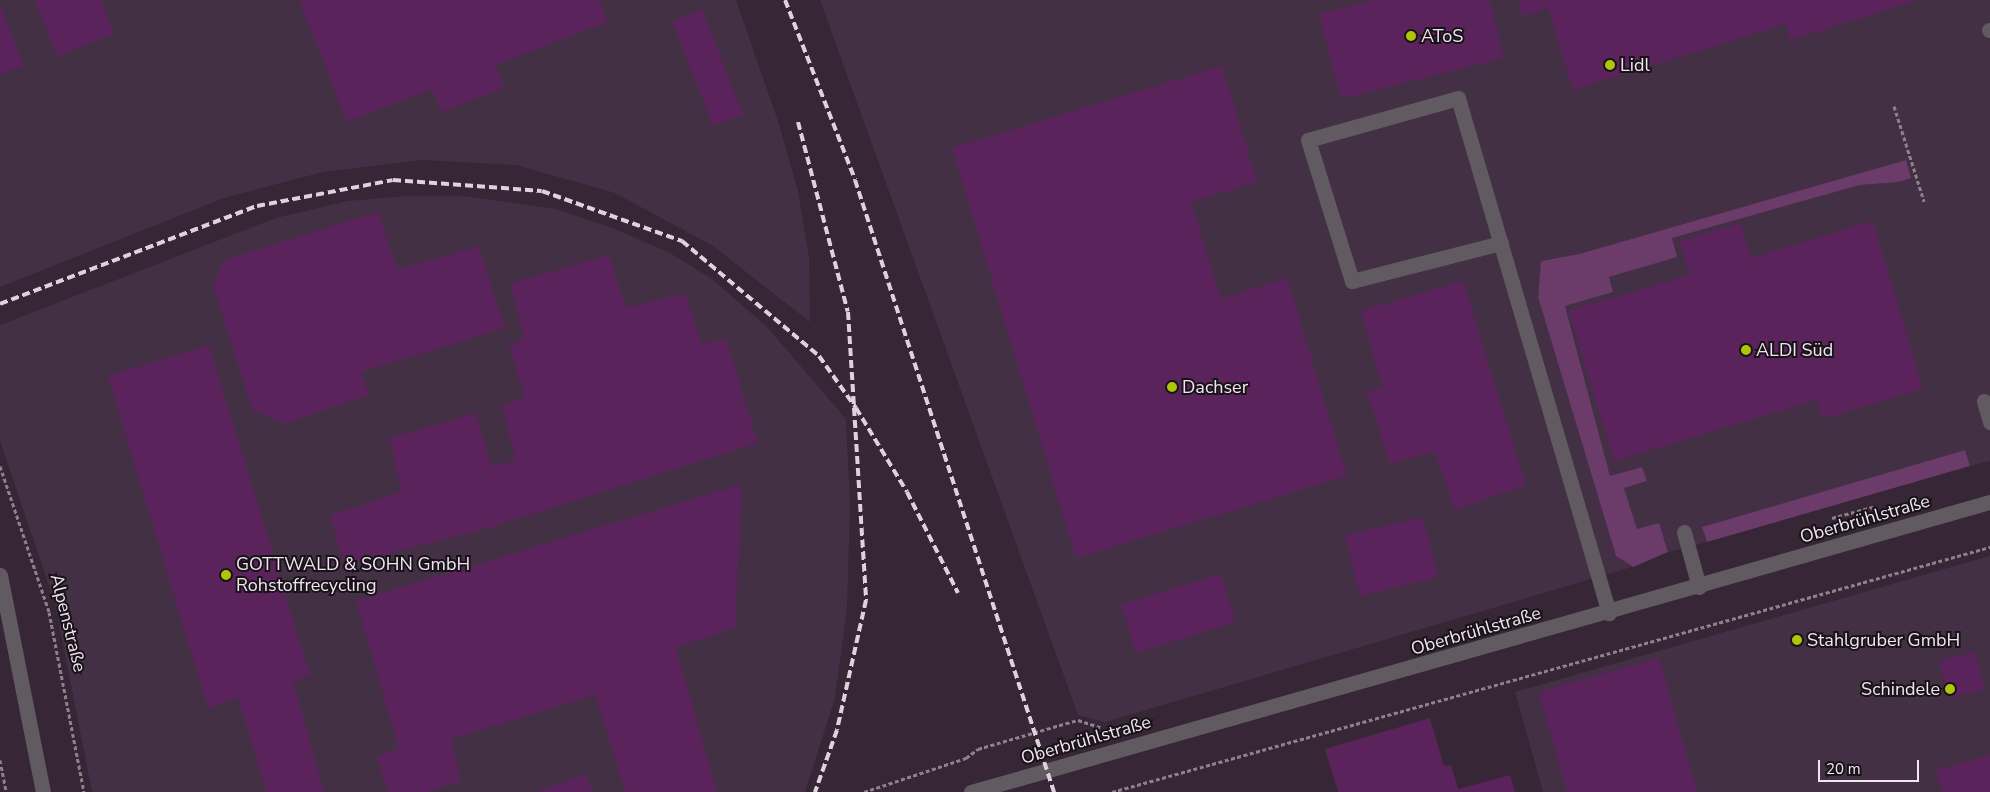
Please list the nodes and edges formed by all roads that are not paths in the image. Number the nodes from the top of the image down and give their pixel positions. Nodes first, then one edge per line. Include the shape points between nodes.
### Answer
1 (1501, 243) junction
2 (1984, 400) dead end
3 (1990, 422) edge
4 (1990, 502) edge
5 (1684, 532) dead end
6 (0, 576) edge
7 (1699, 587) junction
8 (1609, 613) junction
9 (43, 792) edge
10 (972, 792) edge

1 - 1 street via 1458,98 1308,140 1352,281
1 - 8 street
2 - 3 street
4 - 7 street, Oberbrühlstraße
5 - 7 street
6 - 9 street
7 - 8 street, Oberbrühlstraße
8 - 10 street, Oberbrühlstraße

